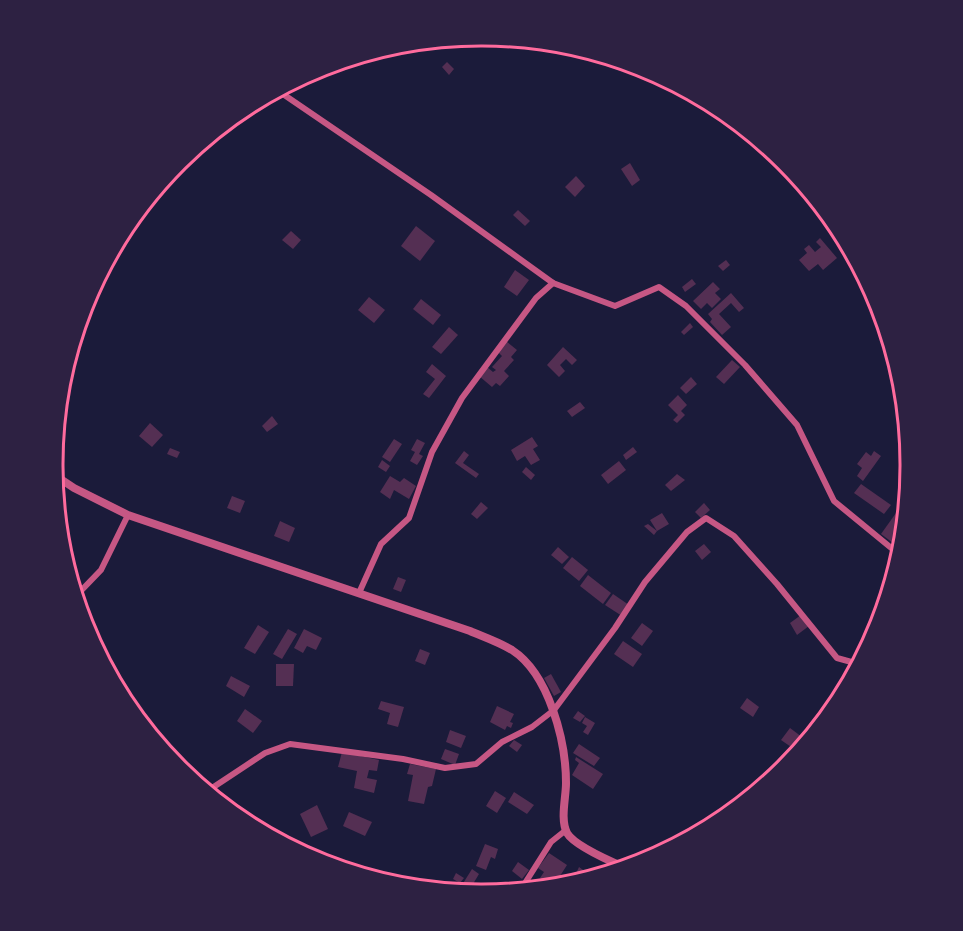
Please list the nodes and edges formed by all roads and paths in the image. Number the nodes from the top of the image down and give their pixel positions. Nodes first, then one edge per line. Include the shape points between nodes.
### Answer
1 (285, 96) edge
2 (553, 283) junction
3 (63, 480) edge
4 (128, 515) junction
5 (892, 548) edge
6 (82, 590) edge
7 (359, 593) junction
8 (851, 662) edge
9 (554, 710) junction
10 (213, 787) edge
11 (566, 830) junction
12 (615, 862) edge
13 (525, 882) edge

1 - 2 street
2 - 5 street via 615,306 659,287 686,306 745,364 797,425 834,501
2 - 7 street via 536,298 462,398 432,452 409,518 381,544
3 - 4 street
4 - 6 street via 101,570
4 - 7 street
7 - 9 street via 470,631 513,651 526,663
8 - 9 street via 837,658 734,536 706,518 687,532 645,582
9 - 10 street via 502,742 476,765 445,768 290,744 265,753
9 - 11 street via 563,749
11 - 12 street via 579,843
11 - 13 street via 551,842

